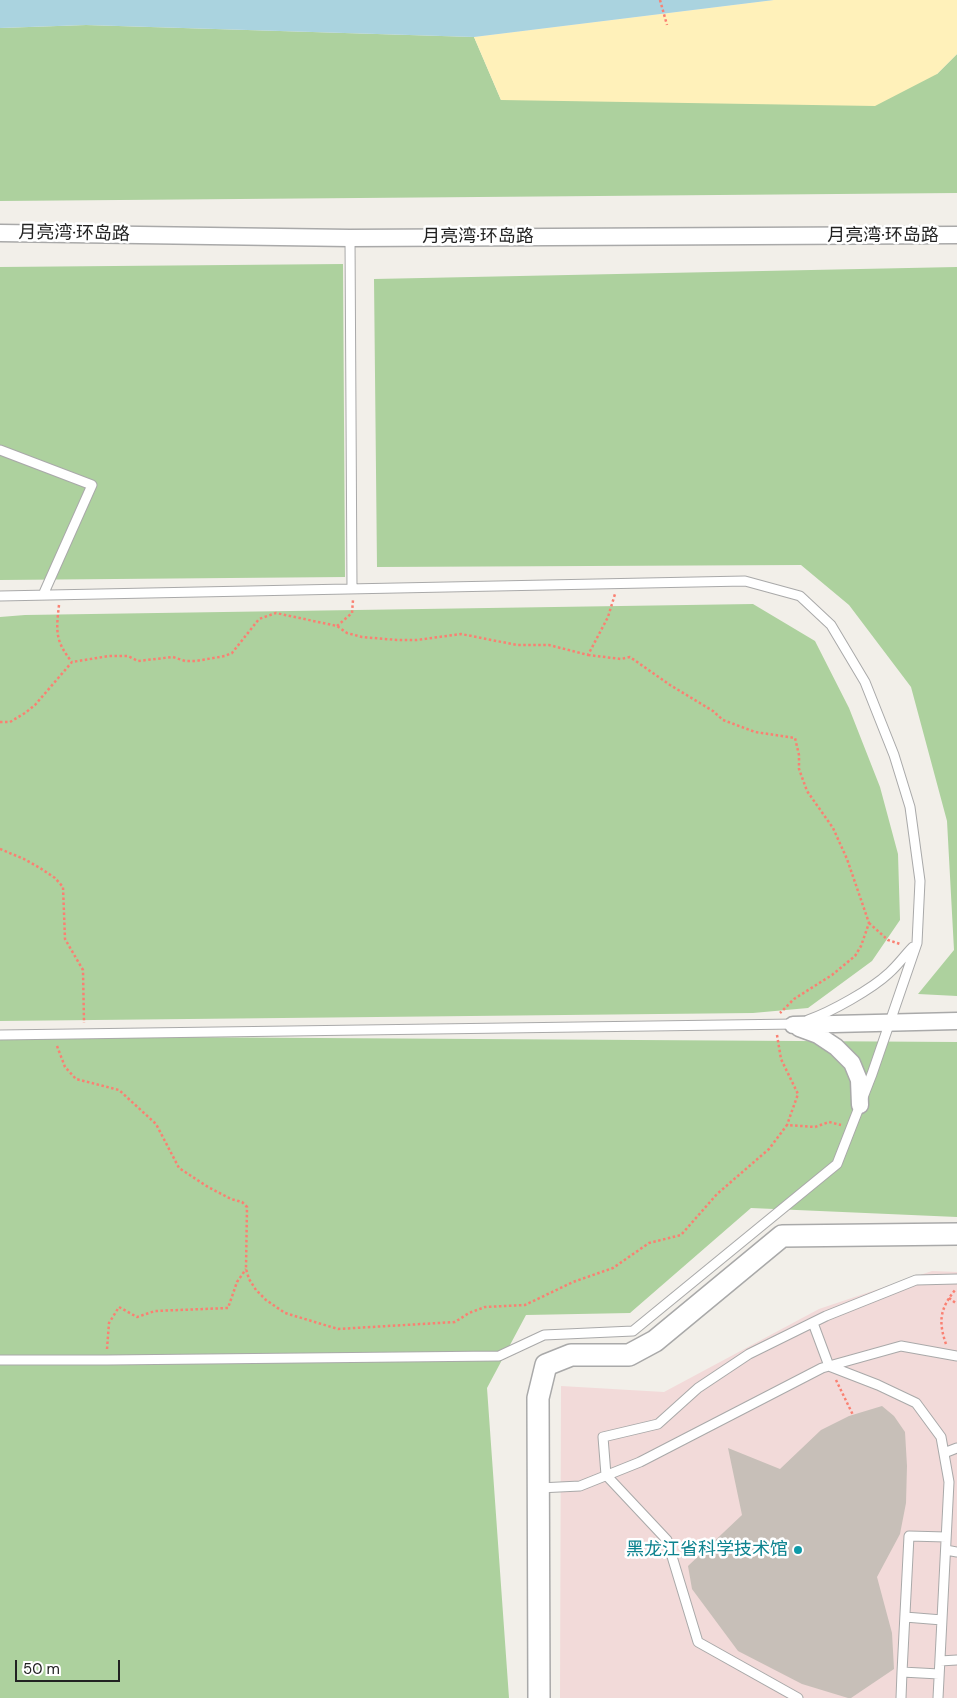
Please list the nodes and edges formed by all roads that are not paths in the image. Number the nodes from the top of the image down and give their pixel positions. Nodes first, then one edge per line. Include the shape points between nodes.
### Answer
1 (0, 233) edge
2 (957, 235) edge
3 (350, 238) junction
4 (0, 450) edge
5 (352, 589) junction
6 (42, 595) junction
7 (0, 596) edge
8 (914, 946) junction
9 (957, 1020) edge
10 (890, 1021) junction
11 (792, 1025) junction
12 (0, 1035) edge
13 (860, 1105) junction
14 (957, 1234) edge
15 (957, 1279) edge
16 (813, 1323) junction
17 (954, 1353) edge
18 (0, 1360) edge
19 (829, 1366) junction
20 (957, 1448) edge
21 (944, 1453) junction
22 (606, 1475) junction
23 (539, 1488) junction
24 (946, 1538) junction
25 (946, 1550) junction
26 (957, 1552) edge
27 (905, 1617) junction
28 (942, 1620) junction
29 (957, 1660) edge
30 (940, 1662) junction
31 (902, 1672) junction
32 (940, 1674) junction
33 (539, 1698) edge
34 (798, 1698) edge
35 (901, 1698) edge
36 (938, 1698) edge

1 - 3 street, 月亮湾·环岛路
2 - 3 street, 月亮湾·环岛路
3 - 5 lane
4 - 6 lane via 92,485
5 - 6 lane
5 - 8 lane via 745,580 800,596 831,625 865,682 894,755 910,807 920,882
6 - 7 lane
8 - 10 lane
8 - 11 lane via 889,974 856,996 820,1016
9 - 10 street
10 - 11 street
10 - 13 lane
11 - 12 lane
11 - 13 street via 818,1035 852,1063 859,1080
13 - 18 lane via 836,1164 633,1331 544,1335 499,1356
14 - 23 street via 782,1236 655,1341 630,1354 571,1356 546,1365 538,1398
15 - 16 lane via 916,1280
16 - 19 lane
16 - 22 lane via 749,1354 698,1388 658,1424 603,1437
17 - 19 lane via 901,1346
19 - 21 lane via 916,1402 941,1438
19 - 22 lane via 640,1462
20 - 21 lane
21 - 24 lane via 949,1482
22 - 23 lane via 580,1486
22 - 34 lane via 667,1540 698,1642
23 - 33 street
24 - 25 lane
24 - 27 lane via 909,1536
25 - 26 lane
25 - 28 lane
27 - 28 lane
27 - 31 lane
28 - 30 lane
29 - 30 lane
30 - 32 lane
31 - 32 lane
31 - 35 lane
32 - 36 lane

